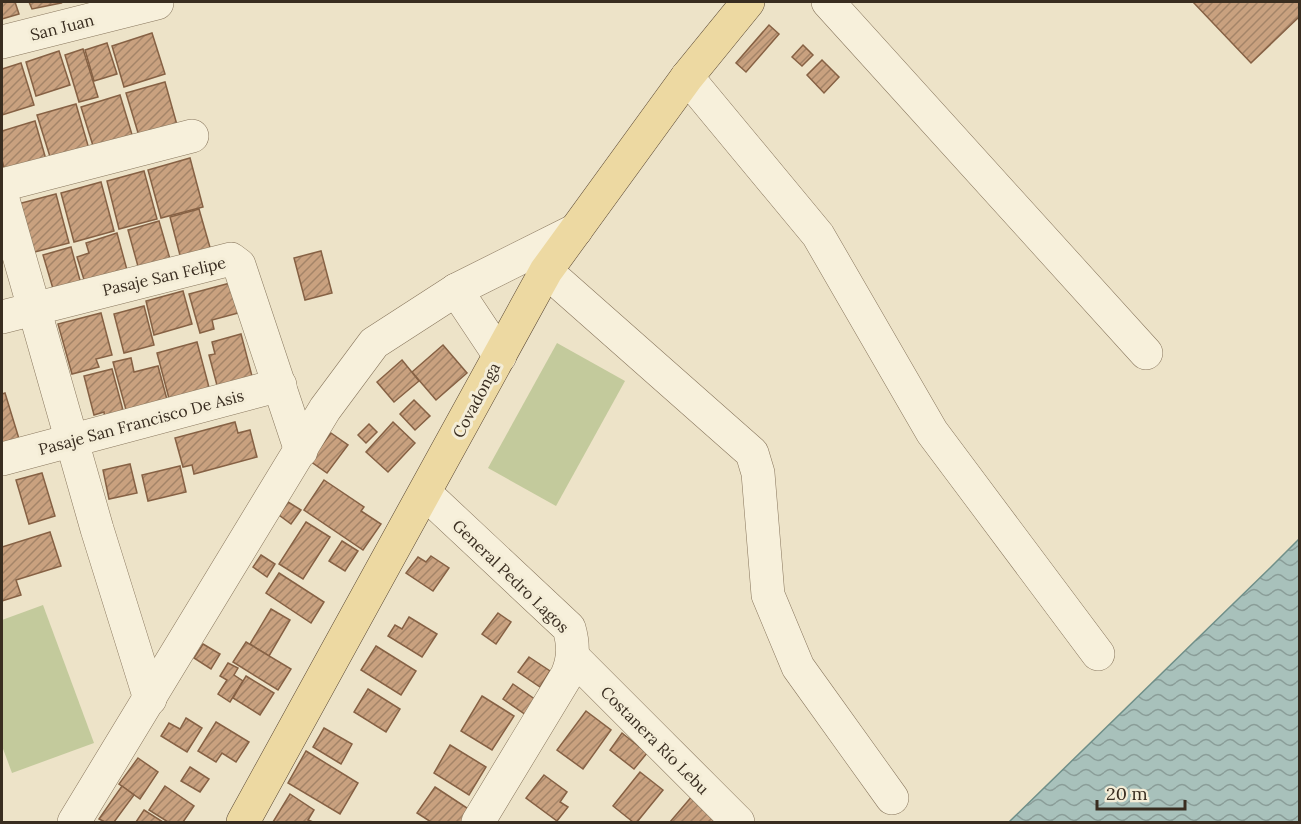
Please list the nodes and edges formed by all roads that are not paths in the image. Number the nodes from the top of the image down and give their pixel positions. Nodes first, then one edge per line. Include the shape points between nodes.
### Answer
1 (748, 2) edge
2 (828, 2) edge
3 (157, 3) dead end
4 (2, 42) edge
5 (687, 77) junction
6 (192, 136) dead end
7 (2, 185) edge
8 (2, 196) edge
9 (576, 230) junction
10 (546, 271) junction
11 (456, 290) junction
12 (34, 309) junction
13 (2, 317) edge
14 (1146, 353) dead end
15 (500, 356) junction
16 (280, 385) junction
17 (72, 441) junction
18 (301, 451) junction
19 (2, 459) edge
20 (426, 494) junction
21 (1098, 654) dead end
22 (573, 657) junction
23 (150, 699) junction
24 (891, 798) dead end
25 (74, 822) edge
26 (243, 822) edge
27 (478, 822) edge
28 (738, 822) edge

1 - 5 main road, Covadonga
2 - 14 street
3 - 4 street, San Juan
5 - 9 main road, Covadonga
5 - 21 street via 818,235 932,432
6 - 7 street
8 - 12 street
9 - 10 main road, Covadonga
9 - 11 street
10 - 15 main road, Covadonga
10 - 24 street via 752,453 758,473 768,595 798,667
11 - 15 street
11 - 18 street via 374,343 343,382
12 - 13 street, Pasaje San Felipe
12 - 16 street, Pasaje San Felipe via 231,259 239,265
12 - 17 street
15 - 20 main road, Covadonga
16 - 17 street, Pasaje San Francisco De Asis
16 - 18 street, Pasaje San Felipe
17 - 19 street, Pasaje San Francisco De Asis
17 - 23 street
18 - 23 street
20 - 22 street, General Pedro Lagos via 569,628
20 - 26 main road, Covadonga
22 - 27 street, General Pedro Lagos via 567,675
22 - 28 street, Costanera Río Lebu
23 - 25 street

